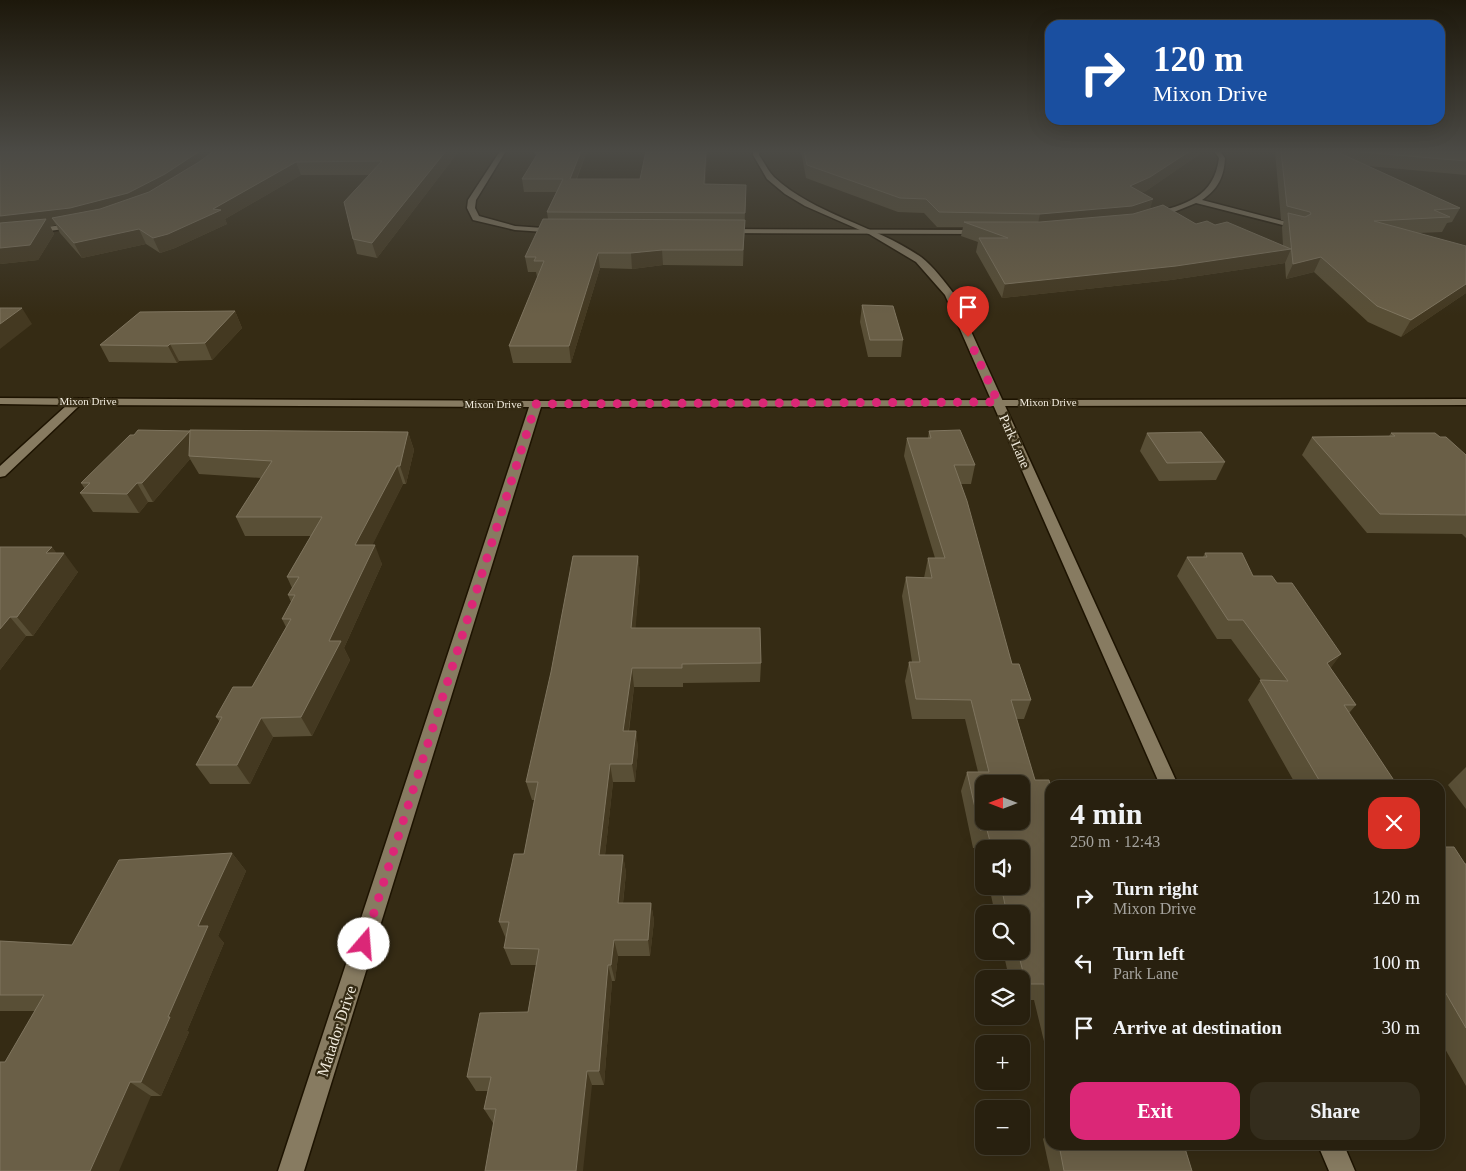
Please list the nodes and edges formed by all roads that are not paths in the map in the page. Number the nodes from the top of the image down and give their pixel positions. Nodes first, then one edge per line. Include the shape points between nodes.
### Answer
1 (472, 206) edge
2 (812, 206) edge
3 (1183, 206) edge
4 (1214, 206) edge
5 (1147, 218) edge
6 (91, 222) edge
7 (1299, 228) edge
8 (567, 231) edge
9 (715, 231) edge
10 (872, 232) junction
11 (988, 232) edge
12 (0, 235) edge
13 (0, 401) edge
14 (78, 401) junction
15 (998, 402) junction
16 (1461, 402) edge
17 (536, 404) junction
18 (1466, 410) edge
19 (0, 473) edge
20 (1167, 780) edge
21 (1333, 1150) edge
22 (291, 1171) edge
23 (1342, 1171) edge

1 - 8 street via 476,218 515,228
2 - 10 street, Park Lane
3 - 5 street
4 - 7 street
6 - 12 street
9 - 10 street
10 - 11 street
10 - 15 street, Park Lane via 919,260 949,294
13 - 14 street, Mixon Drive
14 - 17 street, Mixon Drive
14 - 19 street
15 - 16 street, Mixon Drive
15 - 17 street, Mixon Drive
15 - 20 street, Park Lane
16 - 18 street
17 - 22 street, Matador Drive
21 - 23 street

